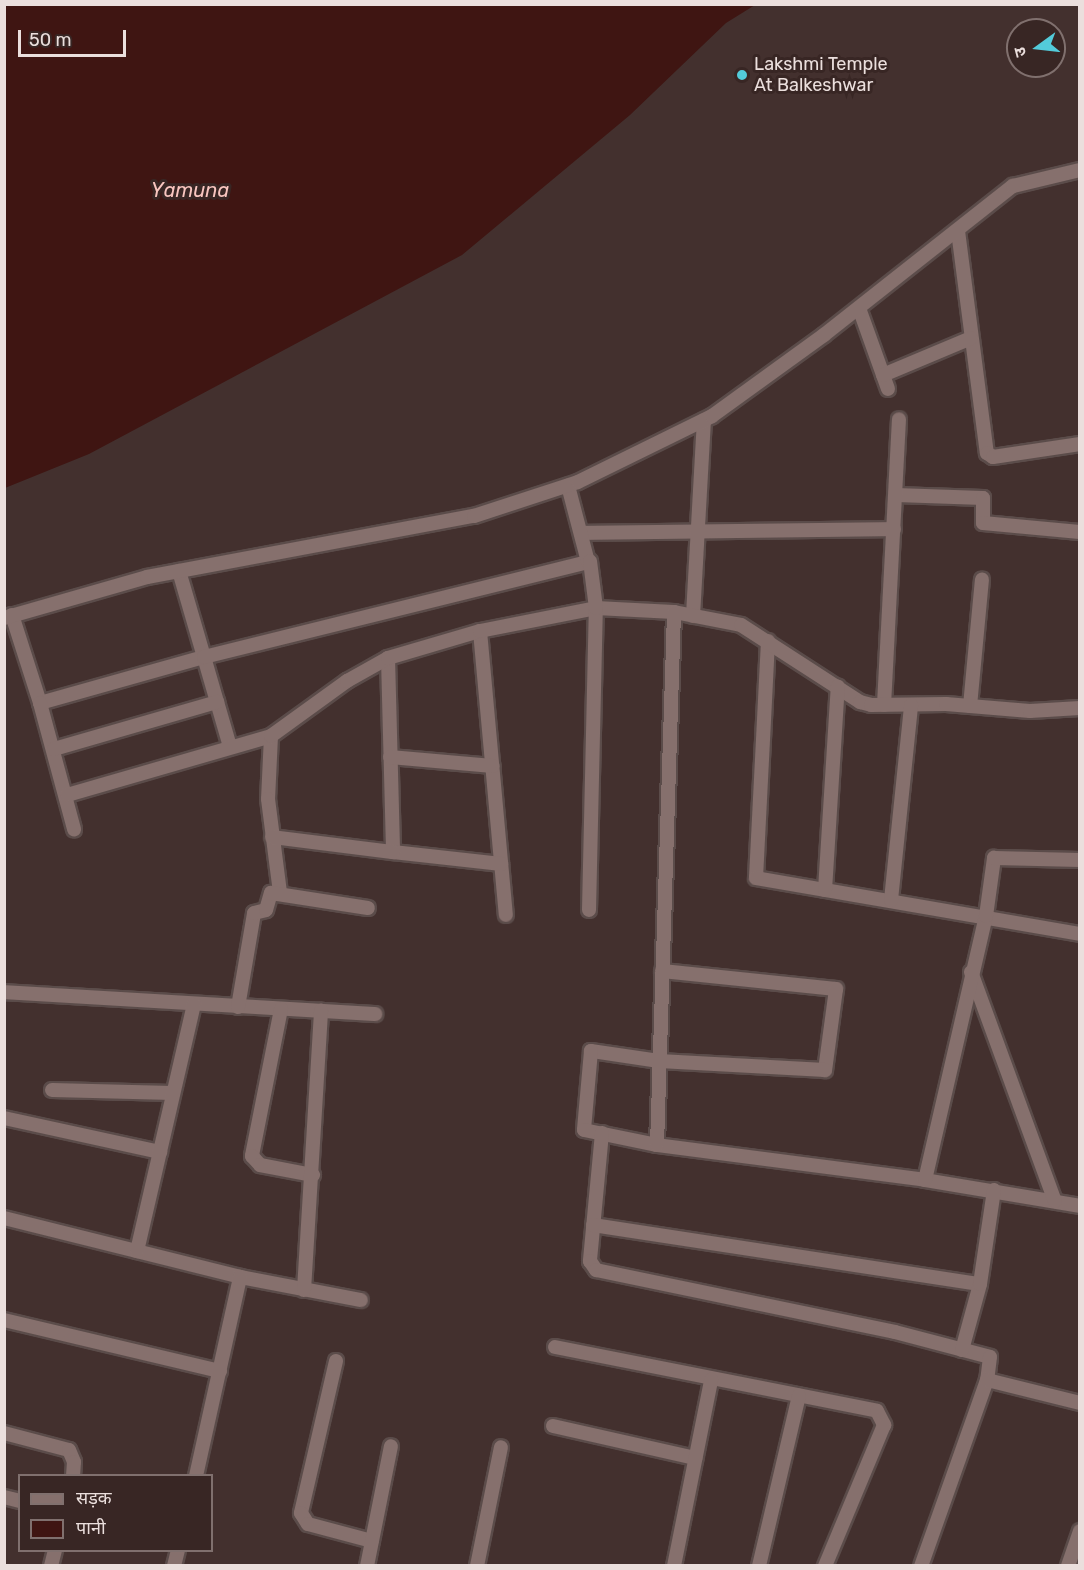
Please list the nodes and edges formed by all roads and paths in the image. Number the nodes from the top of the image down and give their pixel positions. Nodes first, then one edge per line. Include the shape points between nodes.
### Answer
1 (1080, 170) edge
2 (958, 231) junction
3 (860, 308) junction
4 (971, 338) junction
5 (883, 375) junction
6 (888, 389) dead end
7 (899, 419) dead end
8 (704, 420) junction
9 (1080, 444) edge
10 (568, 486) junction
11 (896, 495) junction
12 (894, 529) junction
13 (699, 532) junction
14 (1080, 532) edge
15 (582, 533) junction
16 (590, 561) junction
17 (179, 571) junction
18 (982, 580) dead end
19 (596, 609) junction
20 (674, 612) junction
21 (8, 616) edge
22 (693, 616) junction
23 (480, 631) junction
24 (768, 641) junction
25 (204, 657) junction
26 (388, 658) junction
27 (838, 686) junction
28 (217, 702) junction
29 (40, 703) junction
30 (884, 705) junction
31 (911, 705) junction
32 (970, 706) junction
33 (1080, 708) edge
34 (271, 736) junction
35 (230, 747) junction
36 (54, 749) junction
37 (390, 757) junction
38 (493, 766) junction
39 (67, 795) junction
40 (74, 829) dead end
41 (272, 837) junction
42 (393, 852) junction
43 (1080, 860) edge
44 (501, 864) junction
45 (825, 890) junction
46 (280, 893) junction
47 (891, 900) junction
48 (368, 908) dead end
49 (589, 910) dead end
50 (506, 915) dead end
51 (986, 916) junction
52 (1080, 934) edge
53 (662, 971) junction
54 (972, 972) junction
55 (4, 992) edge
56 (194, 1004) junction
57 (238, 1007) junction
58 (281, 1009) junction
59 (321, 1011) junction
60 (375, 1014) dead end
61 (659, 1061) junction
62 (52, 1090) dead end
63 (173, 1093) junction
64 (4, 1118) edge
65 (603, 1133) junction
66 (657, 1145) junction
67 (160, 1152) junction
68 (313, 1176) junction
69 (925, 1180) junction
70 (994, 1191) junction
71 (1055, 1201) junction
72 (1080, 1206) edge
73 (4, 1218) edge
74 (593, 1225) junction
75 (137, 1251) junction
76 (240, 1277) junction
77 (980, 1284) junction
78 (304, 1290) junction
79 (361, 1300) dead end
80 (4, 1320) edge
81 (555, 1347) dead end
82 (962, 1350) junction
83 (336, 1361) dead end
84 (219, 1371) junction
85 (711, 1380) junction
86 (987, 1380) junction
87 (799, 1396) junction
88 (1080, 1403) edge
89 (552, 1426) dead end
90 (4, 1432) edge
91 (391, 1446) dead end
92 (501, 1447) dead end
93 (695, 1458) junction
94 (73, 1474) edge
95 (196, 1474) edge
96 (1080, 1531) edge
97 (372, 1541) junction
98 (367, 1566) edge
99 (477, 1566) edge
100 (674, 1566) edge
101 (759, 1566) edge
102 (825, 1566) edge
103 (921, 1566) edge
104 (1068, 1566) edge

1 - 2 street via 1020,182
2 - 3 street
2 - 4 street
3 - 5 street
3 - 8 street
4 - 5 street
4 - 9 street via 989,456
5 - 6 street
7 - 11 street
8 - 10 street
8 - 13 street
10 - 15 street
10 - 17 street via 474,516
11 - 12 street
11 - 14 street via 982,498 983,523
12 - 13 street
12 - 30 street
13 - 15 street
13 - 22 street
15 - 16 street
16 - 19 street
16 - 25 street
17 - 21 street via 99,588
17 - 25 street
18 - 32 street
19 - 20 street
19 - 23 street
19 - 49 street
20 - 22 street
20 - 53 street
21 - 29 street
22 - 24 street via 741,625
23 - 26 street
23 - 38 street
24 - 27 street
24 - 45 street via 754,874 760,880
25 - 28 street
25 - 29 street
26 - 34 street via 347,681
26 - 37 street
27 - 30 street via 860,702
27 - 45 street
28 - 35 street
28 - 36 street
29 - 36 street
30 - 31 street
31 - 32 street
31 - 47 street
32 - 33 street via 1030,711
34 - 35 street
34 - 41 street via 267,779
35 - 39 street
36 - 39 street
37 - 38 street
37 - 42 street
38 - 44 street
39 - 40 street
41 - 42 street
41 - 46 street
42 - 44 street
43 - 51 street via 994,858
44 - 50 street
45 - 47 street
46 - 48 street
46 - 57 street via 271,893 266,910 254,913
47 - 51 street
51 - 52 street
51 - 54 street
53 - 61 street
53 - 61 street via 739,976 836,991 824,1072
54 - 69 street
54 - 71 street
55 - 56 street
56 - 57 street
56 - 63 street
57 - 58 street
58 - 59 street
58 - 68 street via 252,1156 260,1165
59 - 60 street
59 - 68 street
61 - 65 street via 591,1051 581,1126
61 - 66 street
62 - 63 street
63 - 67 street
64 - 67 street
65 - 66 street
65 - 74 street
66 - 69 street
67 - 75 street
68 - 78 street
69 - 70 street
70 - 71 street
70 - 77 street
71 - 72 street
73 - 75 street
74 - 77 street
74 - 82 street via 590,1261 596,1270 895,1332
75 - 76 street
76 - 78 street
76 - 84 street
77 - 82 street
78 - 79 street
80 - 84 street
81 - 85 street
82 - 86 street via 990,1358
83 - 97 street via 300,1513 308,1524
84 - 95 street
85 - 87 street
85 - 93 street
86 - 88 street
86 - 103 street
87 - 101 street
87 - 102 street via 877,1411 883,1417 884,1425
89 - 93 street
90 - 94 street via 69,1450
91 - 97 street
92 - 99 street
93 - 100 street
96 - 104 street
97 - 98 street

